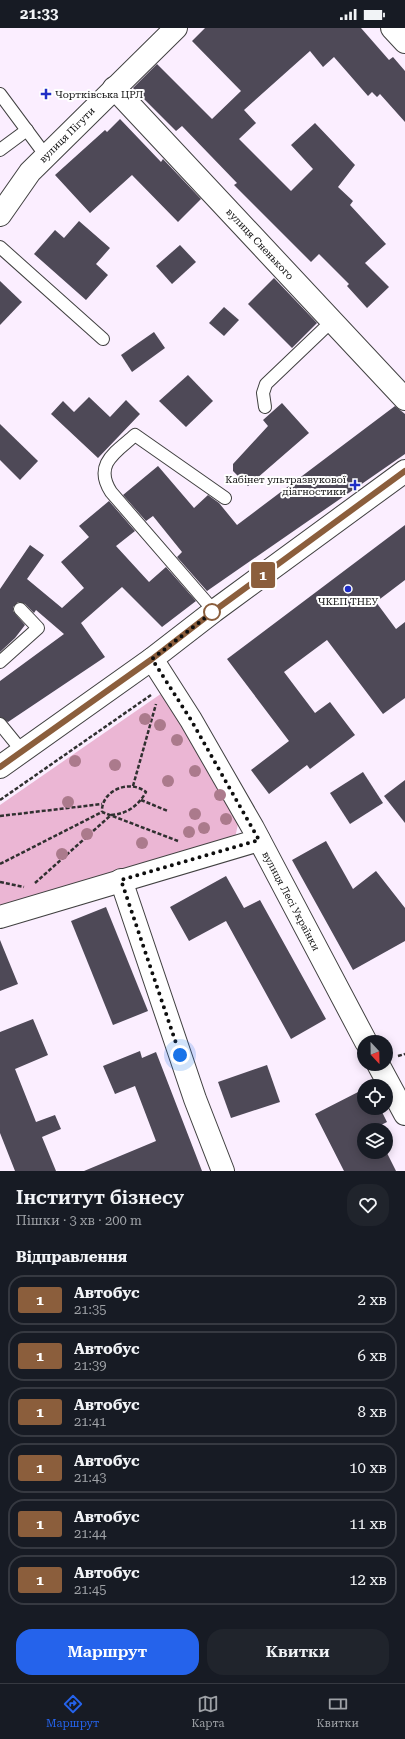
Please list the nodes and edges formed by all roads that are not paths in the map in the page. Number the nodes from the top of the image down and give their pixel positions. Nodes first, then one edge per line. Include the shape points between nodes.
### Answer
1 (176, 28) edge
2 (392, 28) edge
3 (405, 42) edge
4 (114, 88) junction
5 (0, 94) edge
6 (27, 130) junction
7 (0, 150) edge
8 (46, 156) junction
9 (0, 215) edge
10 (0, 247) edge
11 (332, 321) junction
12 (103, 339) dead end
13 (405, 399) edge
14 (264, 407) dead end
15 (405, 471) edge
16 (225, 498) dead end
17 (20, 609) dead end
18 (214, 611) junction
19 (152, 659) junction
20 (0, 662) edge
21 (0, 724) edge
22 (22, 751) junction
23 (0, 767) edge
24 (259, 840) junction
25 (121, 880) junction
26 (0, 917) edge
27 (362, 1035) edge
28 (382, 1071) edge
29 (405, 1114) edge
30 (223, 1171) edge

1 - 4 street, вулиця Пігути
2 - 3 street
4 - 8 street, вулиця Пігути
4 - 11 street, вулиця Сненького
5 - 6 lane
6 - 7 lane
6 - 8 lane
8 - 9 street, вулиця Пігути via 30,172
10 - 12 lane
11 - 13 street, вулиця Сненького
11 - 14 lane via 266,384 263,393
15 - 18 street
16 - 18 lane via 135,435 109,458 104,470 106,484 111,492
17 - 20 lane via 38,628
18 - 19 street
19 - 22 street
19 - 24 street, вулиця Лесі Українки via 164,686 191,720
21 - 22 lane
22 - 23 street
24 - 25 street
24 - 27 street, вулиця Лесі Українки
25 - 26 street
25 - 30 street via 195,1099
28 - 29 street

